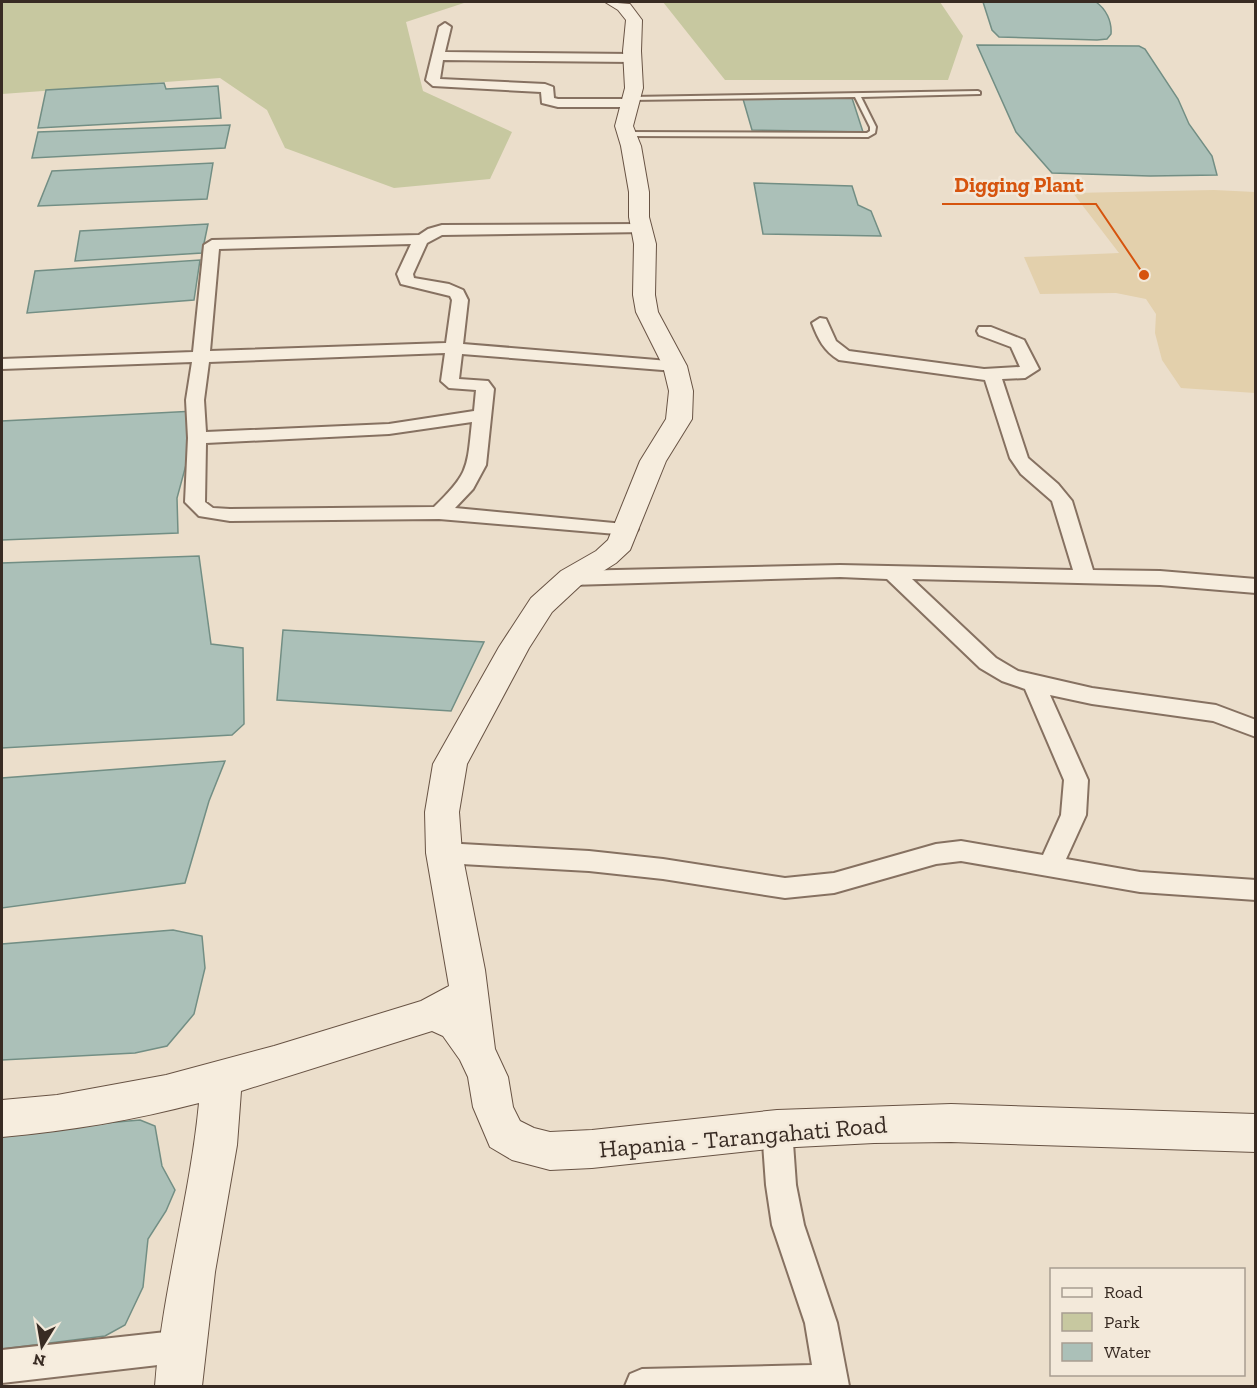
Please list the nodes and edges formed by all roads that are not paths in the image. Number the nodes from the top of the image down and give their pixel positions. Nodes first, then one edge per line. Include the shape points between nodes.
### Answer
1 (613, 2) edge
2 (445, 27) dead end
3 (438, 56) junction
4 (632, 58) junction
5 (978, 93) dead end
6 (857, 95) junction
7 (631, 101) junction
8 (626, 134) junction
9 (641, 229) junction
10 (422, 239) junction
11 (820, 323) dead end
12 (985, 331) dead end
13 (453, 348) junction
14 (202, 356) junction
15 (2, 364) edge
16 (675, 366) junction
17 (986, 374) junction
18 (480, 416) junction
19 (197, 438) junction
20 (439, 513) junction
21 (628, 530) junction
22 (892, 572) junction
23 (1085, 576) junction
24 (571, 578) junction
25 (1256, 586) edge
26 (1034, 684) junction
27 (1256, 729) edge
28 (444, 853) junction
29 (1049, 867) junction
30 (1256, 890) edge
31 (466, 970) junction
32 (433, 1014) junction
33 (475, 1049) junction
34 (222, 1078) junction
35 (2, 1118) edge
36 (777, 1129) junction
37 (1256, 1133) edge
38 (181, 1366) edge
39 (2, 1367) edge
40 (832, 1384) edge
41 (642, 1386) edge

1 - 4 street via 624,7 634,20
2 - 3 street
3 - 4 street
3 - 7 street via 432,80 437,83 545,88 547,100 558,103
4 - 7 street
5 - 6 lane
6 - 7 lane
6 - 8 lane via 873,127 868,135
7 - 8 street via 624,126
8 - 9 street via 634,162
9 - 10 street via 442,230
9 - 16 street via 647,312
10 - 13 street via 405,274 407,281 457,292 460,300
10 - 14 street via 212,245
11 - 17 street via 827,343 845,356
12 - 17 street via 1018,344 1030,369 1019,374
13 - 14 street
13 - 16 street
13 - 18 street via 450,381 482,385 485,389
14 - 15 street
14 - 19 street via 195,400
16 - 21 street via 681,391 679,419 653,461
17 - 23 street via 994,382 1018,457 1062,501
18 - 19 street via 389,429
18 - 20 street via 474,473
19 - 20 street via 195,502 198,509 211,514
20 - 21 street
21 - 24 street via 606,557
22 - 23 street
22 - 24 street
22 - 26 street via 988,663
23 - 25 street
24 - 28 street via 541,606 526,627 450,764 442,812
26 - 27 street via 1216,713
26 - 29 street via 1079,795 1075,815
28 - 29 street via 589,861 785,888 834,883 936,854 961,852
28 - 31 street
29 - 30 street via 1140,882
31 - 32 street via 453,999
31 - 33 street
32 - 33 street via 457,1024
32 - 34 street
33 - 36 street, Hapania - Tarangahati Road via 505,1134 527,1146 550,1151 592,1149
34 - 35 street via 101,1108
34 - 38 street via 216,1145
36 - 37 street, Hapania - Tarangahati Road via 951,1124
36 - 40 street via 788,1226 821,1323
38 - 39 street
40 - 41 street

